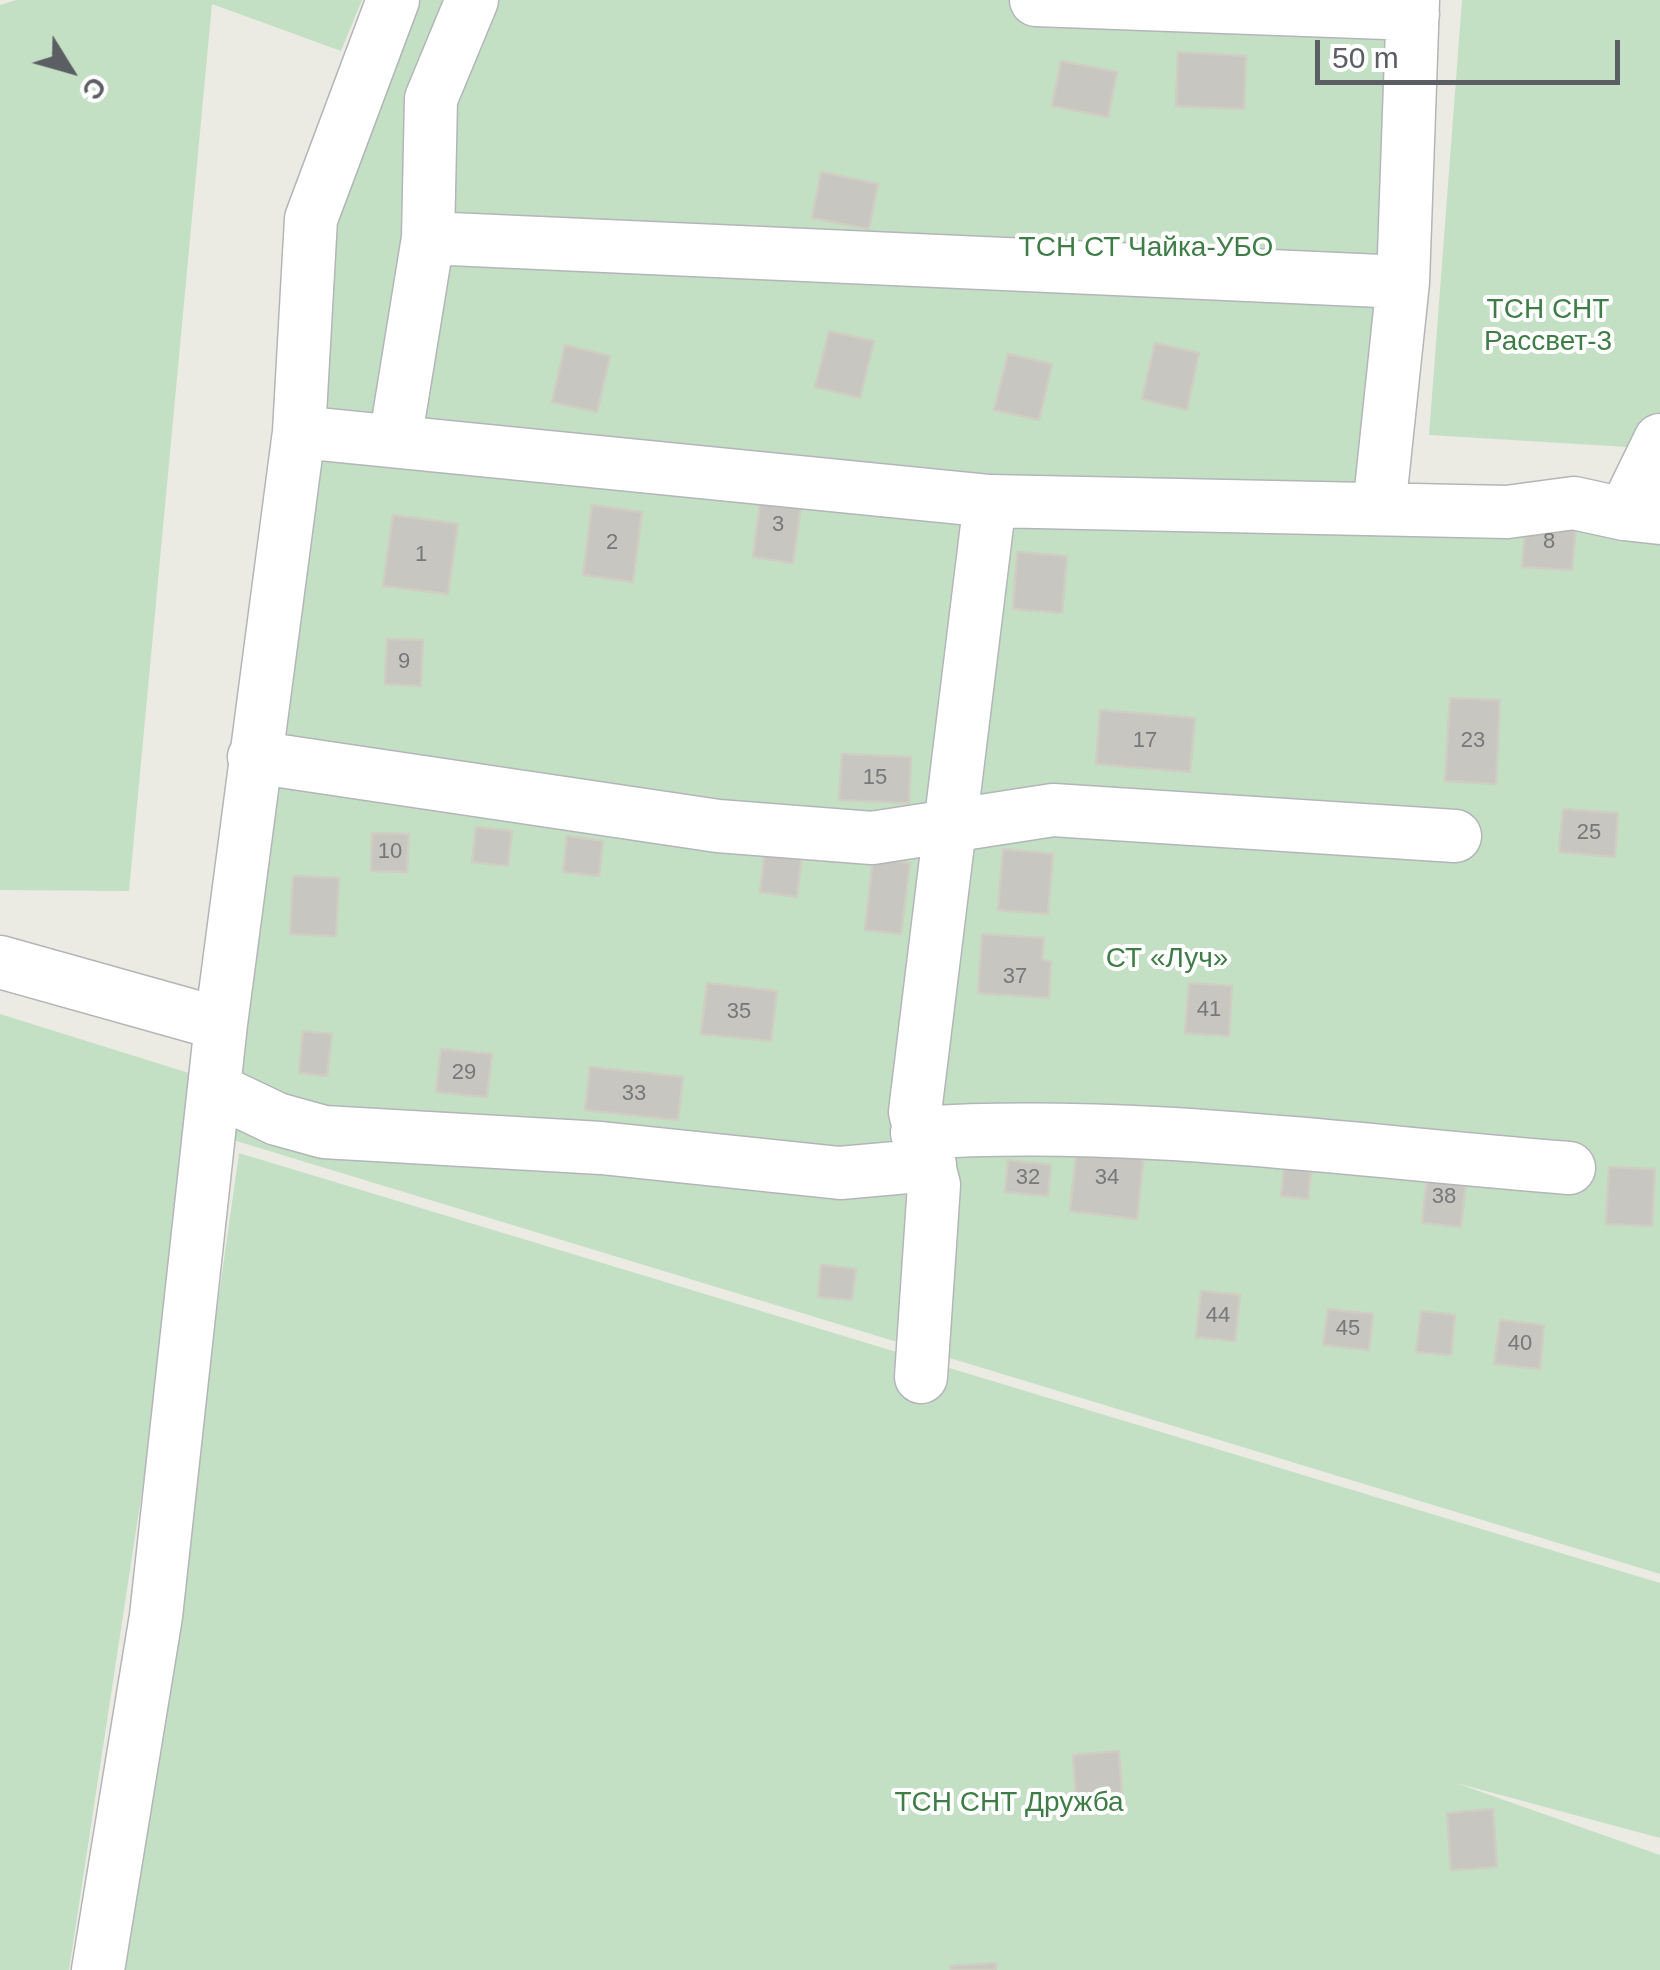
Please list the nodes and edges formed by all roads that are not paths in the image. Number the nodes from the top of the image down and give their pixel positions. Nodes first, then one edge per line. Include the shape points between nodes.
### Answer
1 (393, 0) edge
2 (472, 0) edge
3 (1036, 0) edge
4 (1413, 7) edge
5 (428, 238) junction
6 (1403, 282) junction
7 (299, 432) junction
8 (1660, 440) edge
9 (395, 441) junction
10 (990, 502) junction
11 (1378, 509) junction
12 (1642, 516) edge
13 (254, 757) junction
14 (950, 827) junction
15 (1455, 836) dead end
16 (0, 962) edge
17 (221, 1024) junction
18 (214, 1089) junction
19 (924, 1149) junction
20 (1569, 1168) dead end
21 (920, 1377) dead end
22 (98, 1970) edge

1 - 7 street via 311,219
2 - 5 street via 431,99
3 - 4 street
4 - 6 street
5 - 6 street
5 - 9 street
6 - 11 street
7 - 9 street
7 - 13 street
8 - 12 street
9 - 10 street
10 - 11 street
10 - 14 street
11 - 12 street via 1507,512 1574,503
13 - 14 street via 718,826 872,838
13 - 17 street
14 - 15 street via 1054,810
14 - 19 street via 915,1112
16 - 17 street
17 - 18 street
18 - 19 street via 277,1119 324,1132 601,1148 840,1174
18 - 22 street via 156,1616
19 - 20 street via 988,1129
19 - 21 street via 934,1185

